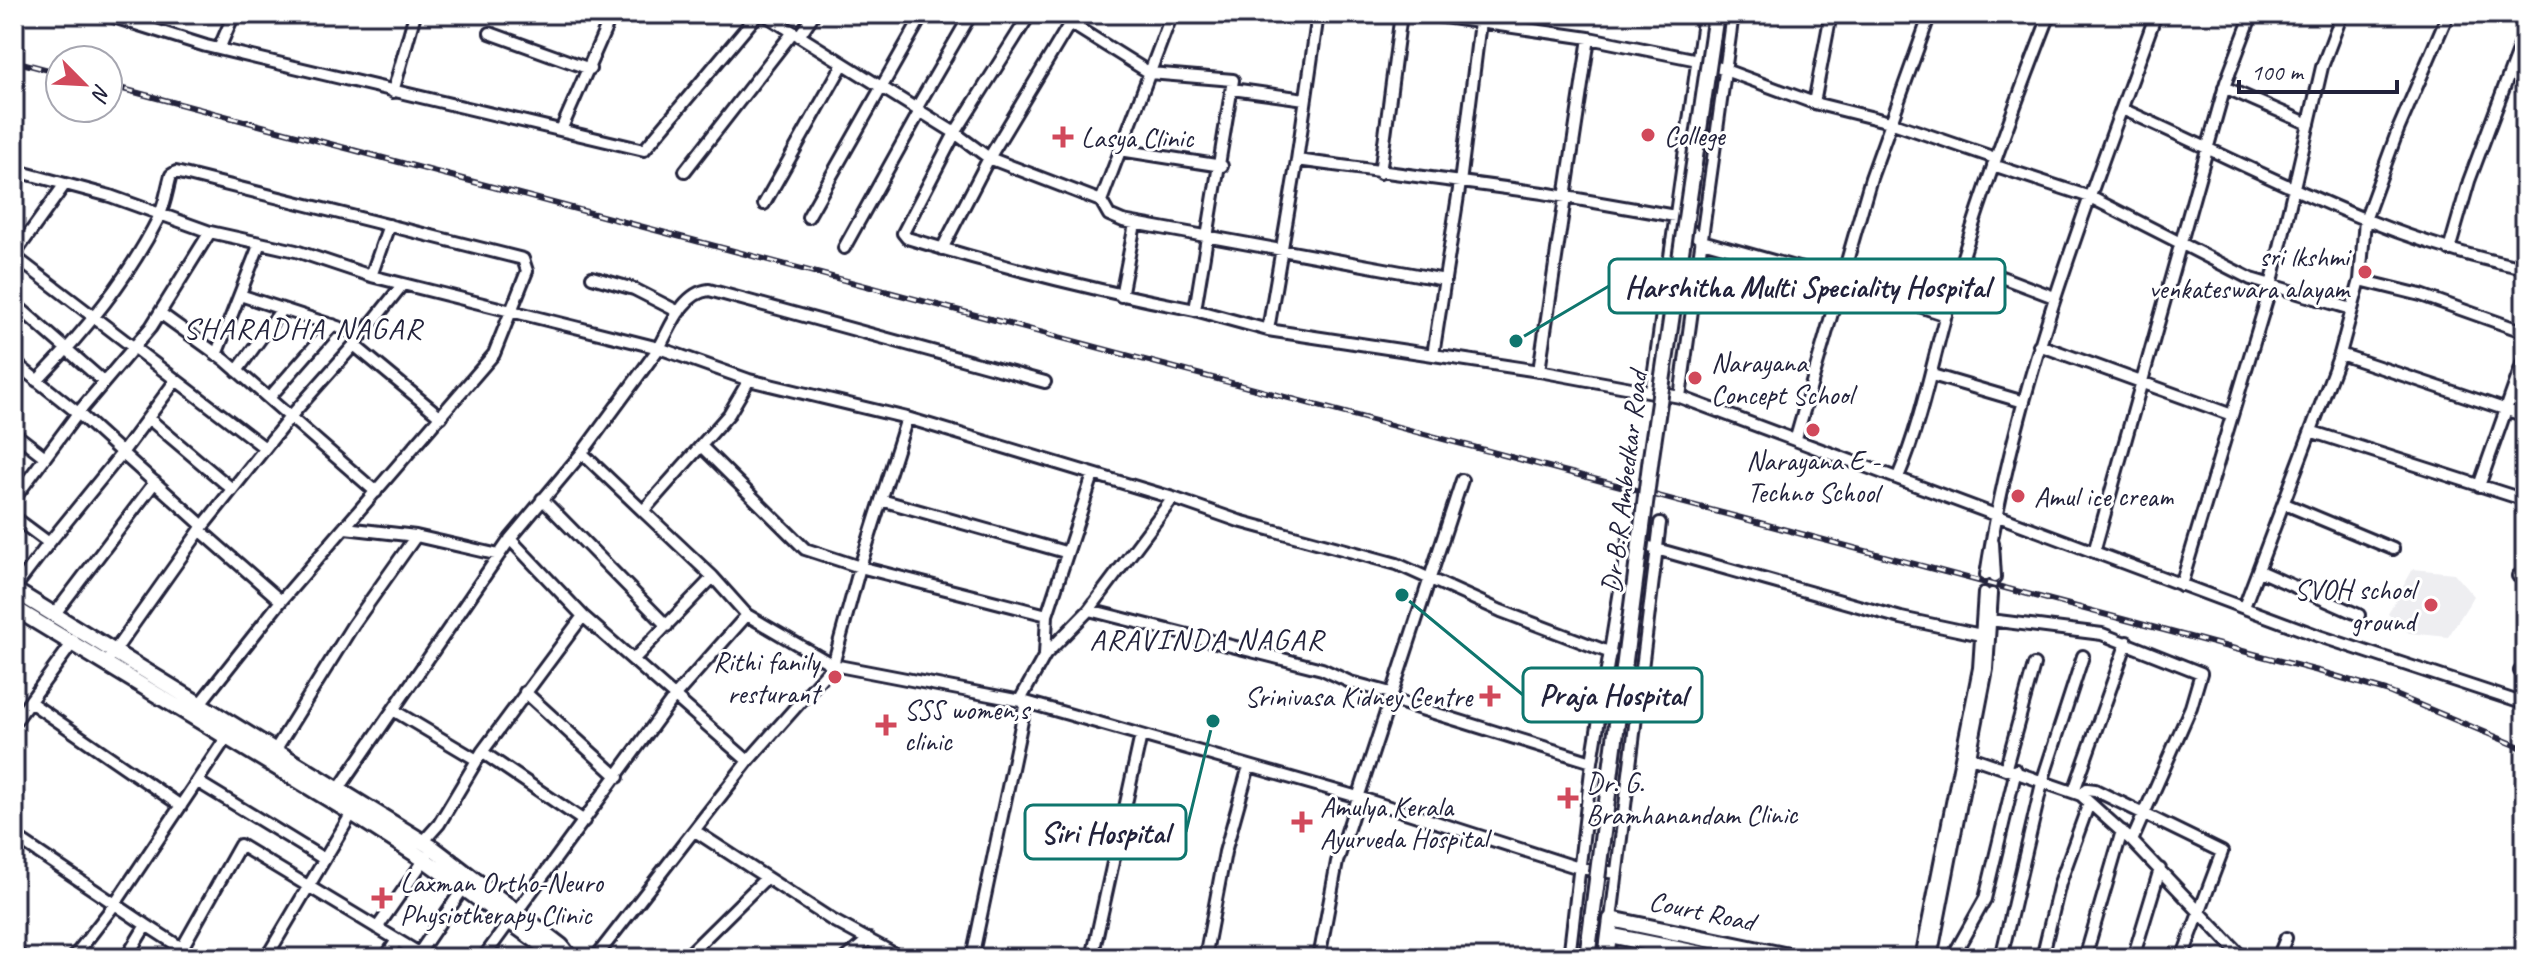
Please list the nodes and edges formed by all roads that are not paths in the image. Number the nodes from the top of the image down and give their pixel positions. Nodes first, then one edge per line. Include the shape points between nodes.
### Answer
1 (104, 14) edge
2 (234, 14) edge
3 (415, 14) edge
4 (612, 14) edge
5 (758, 14) edge
6 (764, 14) edge
7 (814, 14) edge
8 (923, 14) edge
9 (971, 14) edge
10 (1030, 14) edge
11 (1172, 14) edge
12 (1318, 14) edge
13 (1401, 14) edge
14 (1423, 14) edge
15 (1704, 14) edge
16 (1716, 14) edge
17 (1733, 14) edge
18 (1831, 14) edge
19 (1930, 14) edge
20 (2050, 14) edge
21 (2156, 14) edge
22 (2252, 14) edge
23 (2342, 14) edge
24 (2448, 14) edge
25 (1480, 19) edge
26 (2525, 32) edge
27 (490, 33) dead end
28 (796, 34) junction
29 (1589, 38) junction
30 (219, 49) junction
31 (1698, 60) junction
32 (843, 64) junction
33 (590, 69) junction
34 (1725, 72) junction
35 (1150, 73) junction
36 (2224, 87) junction
37 (882, 88) junction
38 (1232, 89) junction
39 (393, 92) junction
40 (1305, 99) junction
41 (1814, 103) junction
42 (2122, 109) junction
43 (918, 110) junction
44 (1890, 122) junction
45 (2309, 124) junction
46 (561, 130) junction
47 (955, 133) junction
48 (2208, 147) junction
49 (1120, 150) junction
50 (989, 158) junction
51 (1297, 160) junction
52 (1994, 161) junction
53 (1222, 166) junction
54 (685, 171) dead end
55 (15, 172) edge
56 (1380, 173) junction
57 (1460, 183) junction
58 (65, 184) junction
59 (2294, 186) junction
60 (1564, 197) junction
61 (2090, 197) junction
62 (1101, 201) junction
63 (764, 204) dead end
64 (160, 214) junction
65 (1675, 216) junction
66 (808, 217) dead end
67 (2365, 220) junction
68 (1135, 224) junction
69 (389, 225) junction
70 (210, 232) junction
71 (1209, 239) junction
72 (1702, 241) junction
73 (260, 243) junction
74 (2181, 244) junction
75 (844, 248) dead end
76 (942, 249) junction
77 (2449, 250) junction
78 (1281, 253) junction
79 (14, 255) edge
80 (1962, 262) junction
81 (2524, 264) edge
82 (371, 276) junction
83 (592, 277) dead end
84 (1445, 280) junction
85 (1841, 280) junction
86 (2360, 280) junction
87 (403, 284) junction
88 (2271, 286) junction
89 (240, 295) junction
90 (1121, 296) junction
91 (2054, 297) junction
92 (14, 303) edge
93 (282, 309) junction
94 (2352, 309) junction
95 (1195, 310) junction
96 (511, 312) junction
97 (679, 312) junction
98 (160, 313) junction
99 (1946, 315) junction
100 (94, 317) junction
101 (333, 325) junction
102 (1268, 330) junction
103 (2525, 332) edge
104 (362, 335) junction
105 (354, 345) junction
106 (2039, 345) junction
107 (134, 348) junction
108 (659, 348) junction
109 (68, 349) junction
110 (2340, 354) junction
111 (216, 355) junction
112 (1433, 355) junction
113 (2525, 356) edge
114 (14, 362) edge
115 (237, 371) junction
116 (1539, 371) junction
117 (1932, 375) junction
118 (176, 380) junction
119 (749, 380) junction
120 (37, 381) junction
121 (104, 382) junction
122 (1045, 382) dead end
123 (2142, 384) junction
124 (1651, 392) junction
125 (1680, 397) junction
126 (269, 398) junction
127 (2024, 402) junction
128 (2505, 409) junction
129 (78, 413) junction
130 (2232, 415) junction
131 (2525, 416) edge
132 (290, 417) junction
133 (441, 417) junction
134 (148, 418) junction
135 (907, 418) junction
136 (2313, 432) junction
137 (14, 433) edge
138 (1796, 438) junction
139 (701, 446) junction
140 (265, 448) junction
141 (122, 453) junction
142 (582, 453) junction
143 (45, 457) junction
144 (1093, 475) junction
145 (1898, 477) junction
146 (1462, 480) dead end
147 (155, 482) junction
148 (2479, 486) junction
149 (232, 489) junction
150 (376, 492) junction
151 (1173, 498) junction
152 (14, 499) edge
153 (542, 499) junction
154 (881, 500) junction
155 (2525, 500) edge
156 (2285, 504) junction
157 (643, 511) junction
158 (1998, 515) junction
159 (14, 517) edge
160 (1660, 523) dead end
161 (201, 528) junction
162 (345, 528) junction
163 (416, 536) junction
164 (510, 539) junction
165 (49, 543) junction
166 (1657, 547) junction
167 (2393, 549) dead end
168 (1065, 552) junction
169 (2094, 552) junction
170 (499, 555) junction
171 (860, 567) junction
172 (2259, 571) junction
173 (1990, 576) dead end
174 (713, 577) junction
175 (1429, 578) junction
176 (2181, 585) junction
177 (14, 589) edge
178 (281, 601) junction
179 (2244, 607) junction
180 (14, 608) edge
181 (1089, 610) junction
182 (54, 615) junction
183 (747, 615) junction
184 (1047, 615) junction
185 (2359, 615) dead end
186 (583, 616) junction
187 (1990, 620) junction
188 (667, 626) junction
189 (1981, 635) junction
190 (76, 638) junction
191 (2127, 642) junction
192 (1611, 653) junction
193 (1045, 655) junction
194 (2083, 656) dead end
195 (109, 659) junction
196 (633, 660) junction
197 (833, 665) junction
198 (2034, 665) dead end
199 (525, 692) junction
200 (1390, 696) junction
201 (674, 697) junction
202 (1023, 701) junction
203 (30, 702) junction
204 (2525, 704) edge
205 (198, 706) junction
206 (393, 710) junction
207 (14, 723) edge
208 (230, 733) junction
209 (1141, 735) junction
210 (274, 752) junction
211 (480, 756) junction
212 (1967, 756) junction
213 (748, 761) junction
214 (1592, 762) junction
215 (1249, 766) junction
216 (2011, 768) junction
217 (618, 777) junction
218 (2043, 779) junction
219 (198, 782) junction
220 (335, 795) junction
221 (2081, 796) junction
222 (1358, 797) junction
223 (181, 806) junction
224 (352, 813) junction
225 (2144, 814) junction
226 (584, 821) junction
227 (695, 831) junction
228 (2122, 831) junction
229 (14, 836) edge
230 (2132, 841) junction
231 (427, 850) junction
232 (324, 859) junction
233 (1579, 868) junction
234 (2160, 869) junction
235 (1616, 873) junction
236 (765, 879) junction
237 (308, 886) junction
238 (464, 887) junction
239 (115, 904) junction
240 (2199, 910) junction
241 (515, 916) junction
242 (1611, 919) junction
243 (146, 925) junction
244 (377, 928) junction
245 (1609, 935) junction
246 (2286, 938) dead end
247 (869, 939) junction
248 (397, 940) junction
249 (2230, 944) junction
250 (182, 948) junction
251 (14, 952) edge
252 (554, 957) edge
253 (25, 958) edge
254 (73, 958) edge
255 (126, 958) edge
256 (197, 958) edge
257 (266, 958) edge
258 (385, 958) edge
259 (483, 958) edge
260 (570, 958) edge
261 (595, 958) edge
262 (685, 958) edge
263 (846, 958) edge
264 (902, 958) edge
265 (972, 958) edge
266 (1092, 958) edge
267 (1205, 958) edge
268 (1319, 958) edge
269 (1569, 958) edge
270 (1587, 958) edge
271 (1606, 958) edge
272 (1723, 958) edge
273 (1798, 958) edge
274 (1921, 958) edge
275 (1931, 958) edge
276 (1952, 958) edge
277 (2001, 958) edge
278 (2042, 958) edge
279 (2085, 958) edge
280 (2133, 958) edge
281 (2182, 958) edge
282 (2227, 958) edge
283 (2243, 958) edge
284 (2278, 958) edge

1 - 30 street
2 - 30 street
3 - 39 street
4 - 33 street
5 - 46 street via 644,150
6 - 28 street
7 - 28 street
8 - 37 street
9 - 43 street
10 - 47 street
11 - 35 street
12 - 40 street
13 - 56 street
14 - 25 street
15 - 31 street
16 - 270 street, Dr B.R Ambedkar Road, bridge via 1651,457
17 - 34 street
18 - 41 street
19 - 44 street
20 - 52 street
21 - 42 street
22 - 36 street
23 - 45 street
24 - 67 street
25 - 29 street
25 - 57 street
26 - 77 street
27 - 33 street
28 - 32 street
28 - 54 street
29 - 31 street
29 - 60 street
30 - 39 street
31 - 34 street
31 - 65 street
32 - 37 street
32 - 63 street
33 - 46 street
34 - 41 street
34 - 72 street
35 - 38 street via 1233,80
35 - 49 street
35 - 50 street via 1070,23
36 - 45 street
36 - 48 street
37 - 43 street
37 - 66 street
38 - 40 street
38 - 53 street
39 - 46 street
40 - 51 street
41 - 44 street
42 - 48 street
42 - 61 street
43 - 47 street
43 - 75 street
44 - 52 street
44 - 85 street
45 - 59 street
47 - 50 street
47 - 76 street via 903,233
48 - 59 street
48 - 74 street
49 - 53 street
49 - 62 street
50 - 62 street
50 - 76 street
51 - 56 street
51 - 78 street
52 - 61 street
52 - 80 street
53 - 71 street
55 - 58 street
56 - 57 street
57 - 60 street
57 - 84 street
58 - 64 street
58 - 79 street
59 - 67 street
59 - 88 street
60 - 65 street
60 - 116 street
61 - 74 street
61 - 91 street
62 - 68 street via 1109,215
64 - 69 street via 176,172
64 - 70 street
64 - 100 street
65 - 72 street
65 - 124 street
67 - 77 street
67 - 86 street
68 - 71 street
68 - 90 street
69 - 82 street
69 - 96 street via 523,259 527,271
70 - 73 street
70 - 98 street
71 - 78 street
71 - 95 street
72 - 85 street
72 - 125 street
73 - 82 street
73 - 89 street
74 - 88 street
74 - 123 street
76 - 90 street
77 - 81 street
78 - 84 street
78 - 102 street
79 - 100 street
80 - 91 street
80 - 99 street
82 - 87 street
83 - 97 street via 634,289
84 - 112 street
85 - 99 street
85 - 138 street
86 - 94 street
86 - 103 street via 2421,295
87 - 96 street
87 - 104 street
88 - 94 street
88 - 130 street
89 - 93 street
89 - 111 street
90 - 95 street
91 - 106 street
92 - 109 street
93 - 101 street
93 - 115 street
94 - 110 street
95 - 102 street
96 - 108 street
96 - 133 street via 494,354
97 - 108 street
97 - 122 street via 696,293 714,291
98 - 107 street
98 - 111 street
99 - 117 street
100 - 107 street
100 - 109 street
101 - 104 street
101 - 126 street
102 - 112 street
104 - 105 street
105 - 132 street
105 - 133 street
106 - 123 street
106 - 127 street
107 - 118 street
107 - 121 street
108 - 119 street
108 - 142 street
109 - 120 street
109 - 121 street
110 - 128 street
110 - 136 street
111 - 115 street
112 - 116 street
113 - 128 street
114 - 120 street
115 - 126 street
116 - 124 street
117 - 127 street
117 - 145 street
118 - 134 street
118 - 140 street
119 - 135 street
119 - 139 street
120 - 129 street
121 - 129 street
123 - 130 street
123 - 169 street
124 - 125 street
125 - 138 street
126 - 132 street
127 - 158 street
128 - 131 street
128 - 148 street
129 - 141 street
129 - 143 street
130 - 176 street
132 - 140 street
132 - 150 street
133 - 150 street
134 - 141 street
134 - 149 street
135 - 144 street
135 - 154 street
136 - 148 street
136 - 156 street
137 - 143 street
138 - 145 street
139 - 157 street
139 - 171 street via 794,541
140 - 149 street
141 - 147 street
141 - 165 street
142 - 153 street
142 - 157 street
143 - 152 street
144 - 151 street
144 - 168 street
145 - 158 street
146 - 175 street
147 - 161 street
147 - 182 street
148 - 155 street
149 - 161 street
150 - 162 street
151 - 175 street
151 - 181 street
153 - 164 street
153 - 188 street
154 - 168 street
154 - 171 street
156 - 167 street
156 - 172 street
157 - 174 street
158 - 169 street
158 - 173 street
159 - 165 street
160 - 166 street
161 - 178 street
161 - 195 street
162 - 163 street
162 - 178 street
163 - 170 street
163 - 210 street
164 - 170 street
164 - 186 street
165 - 177 street
166 - 189 street via 1901,618
166 - 192 street via 1628,541
166 - 235 street
168 - 184 street
169 - 176 street
170 - 206 street
171 - 184 street
171 - 197 street
172 - 179 street
172 - 185 street
174 - 183 street
174 - 188 street
175 - 192 street
175 - 200 street
176 - 179 street
177 - 182 street
178 - 205 street
179 - 204 street
180 - 190 street
181 - 193 street
181 - 200 street via 1322,669
182 - 190 street
183 - 197 street
183 - 201 street
184 - 193 street
186 - 196 street
186 - 199 street
187 - 189 street via 1988,594
187 - 191 street
187 - 212 street via 1987,669
188 - 196 street
189 - 212 street
190 - 195 street
190 - 203 street
191 - 221 street
191 - 225 street via 2201,673
192 - 214 street
193 - 202 street
194 - 218 street
195 - 205 street
195 - 208 street
196 - 201 street
197 - 202 street
197 - 213 street
198 - 216 street
199 - 211 street
199 - 217 street
200 - 214 street
200 - 222 street
201 - 213 street
201 - 217 street
202 - 209 street
202 - 265 street
203 - 207 street
203 - 223 street
205 - 208 street
206 - 211 street
206 - 220 street
208 - 210 street
208 - 219 street
208 - 220 street
209 - 215 street
209 - 266 street
210 - 220 street
211 - 226 street
211 - 231 street
212 - 216 street
212 - 274 street
212 - 275 street
213 - 227 street
214 - 233 street
215 - 222 street
215 - 267 street via 1225,852
216 - 218 street
216 - 276 street via 1985,899
217 - 226 street
218 - 221 street
218 - 277 street
219 - 223 street
219 - 232 street
220 - 224 street
220 - 231 street
221 - 225 street via 2090,789
221 - 228 street
221 - 278 street
222 - 233 street
222 - 268 street via 1337,862
223 - 239 street
224 - 231 street
224 - 232 street
225 - 230 street
225 - 240 street via 2222,852
226 - 241 street
227 - 236 street
227 - 261 street
228 - 230 street
228 - 279 street
229 - 239 street
230 - 234 street
231 - 238 street
231 - 241 street
231 - 244 street
232 - 237 street
233 - 235 street
233 - 269 street
234 - 240 street
234 - 280 street
235 - 242 street
236 - 247 street
236 - 262 street
237 - 244 street
237 - 250 street via 240,845
237 - 257 street
238 - 241 street
238 - 248 street via 420,953
239 - 243 street
239 - 254 street
240 - 249 street
240 - 281 street
241 - 252 street
241 - 259 street
241 - 260 street via 561,946
242 - 245 street, Court Road
242 - 273 street, Court Road
243 - 250 street
243 - 255 street
244 - 248 street
245 - 271 street, Court Road
245 - 272 street, Court Road
246 - 284 street
247 - 263 street
247 - 264 street
248 - 258 street
249 - 282 street
249 - 283 street
250 - 256 street
251 - 253 street

